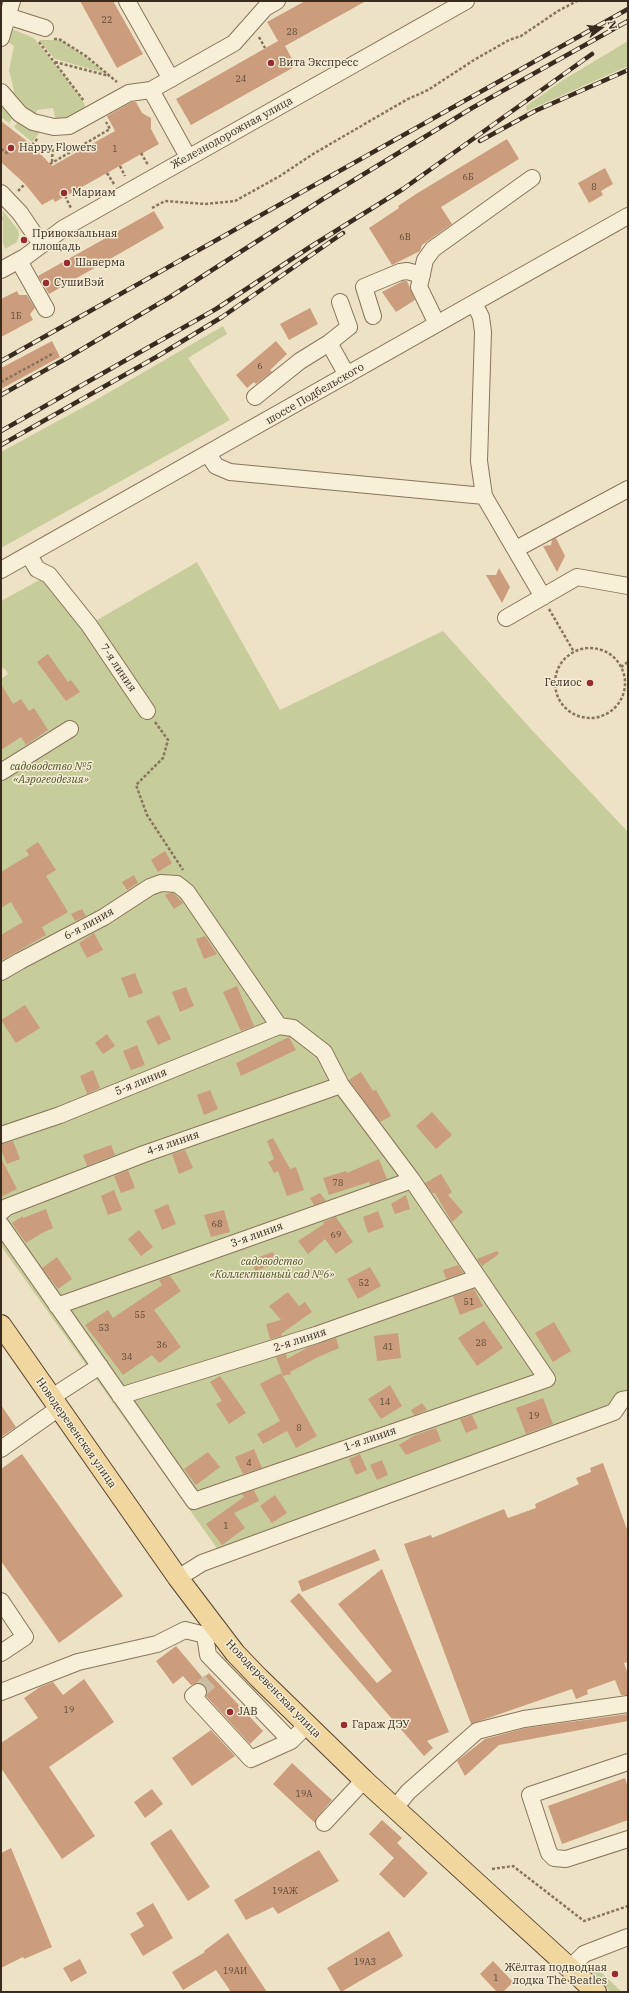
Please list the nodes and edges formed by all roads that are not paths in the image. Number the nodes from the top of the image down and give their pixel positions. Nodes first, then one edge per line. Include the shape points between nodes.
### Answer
1 (127, 1) edge
2 (466, 1) edge
3 (268, 3) edge
4 (6, 10) edge
5 (47, 35) road end
6 (1, 38) edge
7 (171, 79) junction
8 (151, 90) junction
9 (1, 92) edge
10 (188, 158) junction
11 (532, 178) dead end
12 (9, 192) edge
13 (628, 216) edge
14 (41, 244) junction
15 (19, 261) junction
16 (1, 270) edge
17 (422, 275) junction
18 (340, 302) dead end
19 (474, 303) junction
20 (46, 309) dead end
21 (373, 316) dead end
22 (437, 324) junction
23 (329, 343) junction
24 (347, 375) junction
25 (267, 421) junction
26 (208, 454) junction
27 (628, 489) edge
28 (484, 496) junction
29 (516, 549) junction
30 (29, 555) junction
31 (1, 570) edge
32 (628, 586) edge
33 (543, 597) junction
34 (506, 618) dead end
35 (147, 711) road end
36 (70, 729) dead end
37 (1, 772) edge
38 (1, 972) edge
39 (279, 1026) junction
40 (341, 1085) junction
41 (1, 1135) edge
42 (412, 1180) junction
43 (4, 1210) edge
44 (1, 1224) edge
45 (477, 1278) junction
46 (57, 1306) junction
47 (1, 1325) edge
48 (100, 1366) junction
49 (120, 1396) junction
50 (628, 1399) edge
51 (56, 1403) junction
52 (1, 1449) edge
53 (178, 1578) junction
54 (1, 1601) edge
55 (209, 1632) junction
56 (1, 1653) edge
57 (1, 1692) edge
58 (198, 1692) dead end
59 (628, 1704) edge
60 (307, 1726) junction
61 (291, 1741) junction
62 (628, 1762) edge
63 (364, 1780) junction
64 (395, 1808) junction
65 (324, 1823) dead end
66 (628, 1839) edge
67 (628, 1937) edge
68 (570, 1968) junction
69 (596, 1992) edge

1 - 7 street
2 - 10 street, Железнодорожная улица
3 - 7 street via 234,43
4 - 5 street
4 - 6 street
7 - 8 street
8 - 9 street via 129,93 69,126 54,128 33,122 20,114
8 - 10 street
10 - 14 street, Железнодорожная улица via 64,228
11 - 17 street via 433,249 425,260
12 - 14 street
13 - 19 street, шоссе Подбельского
14 - 15 street, Железнодорожная улица
15 - 16 street, Железнодорожная улица
15 - 20 street
17 - 21 street via 407,270 364,287
17 - 22 street via 419,287
18 - 23 street via 349,327
19 - 22 street, шоссе Подбельского
19 - 28 street via 481,317 483,332 479,461
22 - 24 street, шоссе Подбельского
23 - 24 street
23 - 25 street via 300,361 256,401
24 - 25 street, шоссе Подбельского
25 - 26 street, шоссе Подбельского
26 - 28 street via 216,466 230,472
26 - 30 street, шоссе Подбельского
27 - 29 street
28 - 29 street
29 - 33 street
30 - 31 street, шоссе Подбельского
30 - 35 street, 7-я линия via 37,569 49,575 89,625
32 - 33 street via 578,577
33 - 34 street
36 - 37 street
38 - 39 street, 6-я линия via 104,917 150,887 161,883 178,884 187,892
39 - 40 street via 293,1028 324,1052
39 - 41 street, 5-я линия via 60,1115
40 - 42 street
40 - 43 street, 4-я линия via 144,1154
42 - 45 street
42 - 46 street, 3-я линия
44 - 46 street
45 - 49 street, 2-я линия via 316,1334
45 - 49 street, 1-я линия via 547,1379 194,1501
46 - 48 street
47 - 51 main road, Новодеревенская улица
48 - 49 street
48 - 51 street
50 - 53 street via 622,1400 614,1412 202,1563
51 - 52 street
51 - 53 main road, Новодеревенская улица
53 - 55 main road, Новодеревенская улица
54 - 56 street via 25,1637
55 - 57 street via 185,1630 157,1644 78,1662
55 - 60 main road, Новодеревенская улица
55 - 61 street via 208,1654 217,1674
58 - 61 street via 193,1696 251,1759
59 - 64 street via 524,1719 477,1731 408,1792
60 - 61 street
60 - 63 main road, Новодеревенская улица
62 - 66 street via 530,1796 549,1853 554,1858 566,1859
63 - 64 main road, Новодеревенская улица
63 - 65 street
64 - 68 main road, Новодеревенская улица
67 - 68 street via 584,1954
68 - 69 main road, Новодеревенская улица

